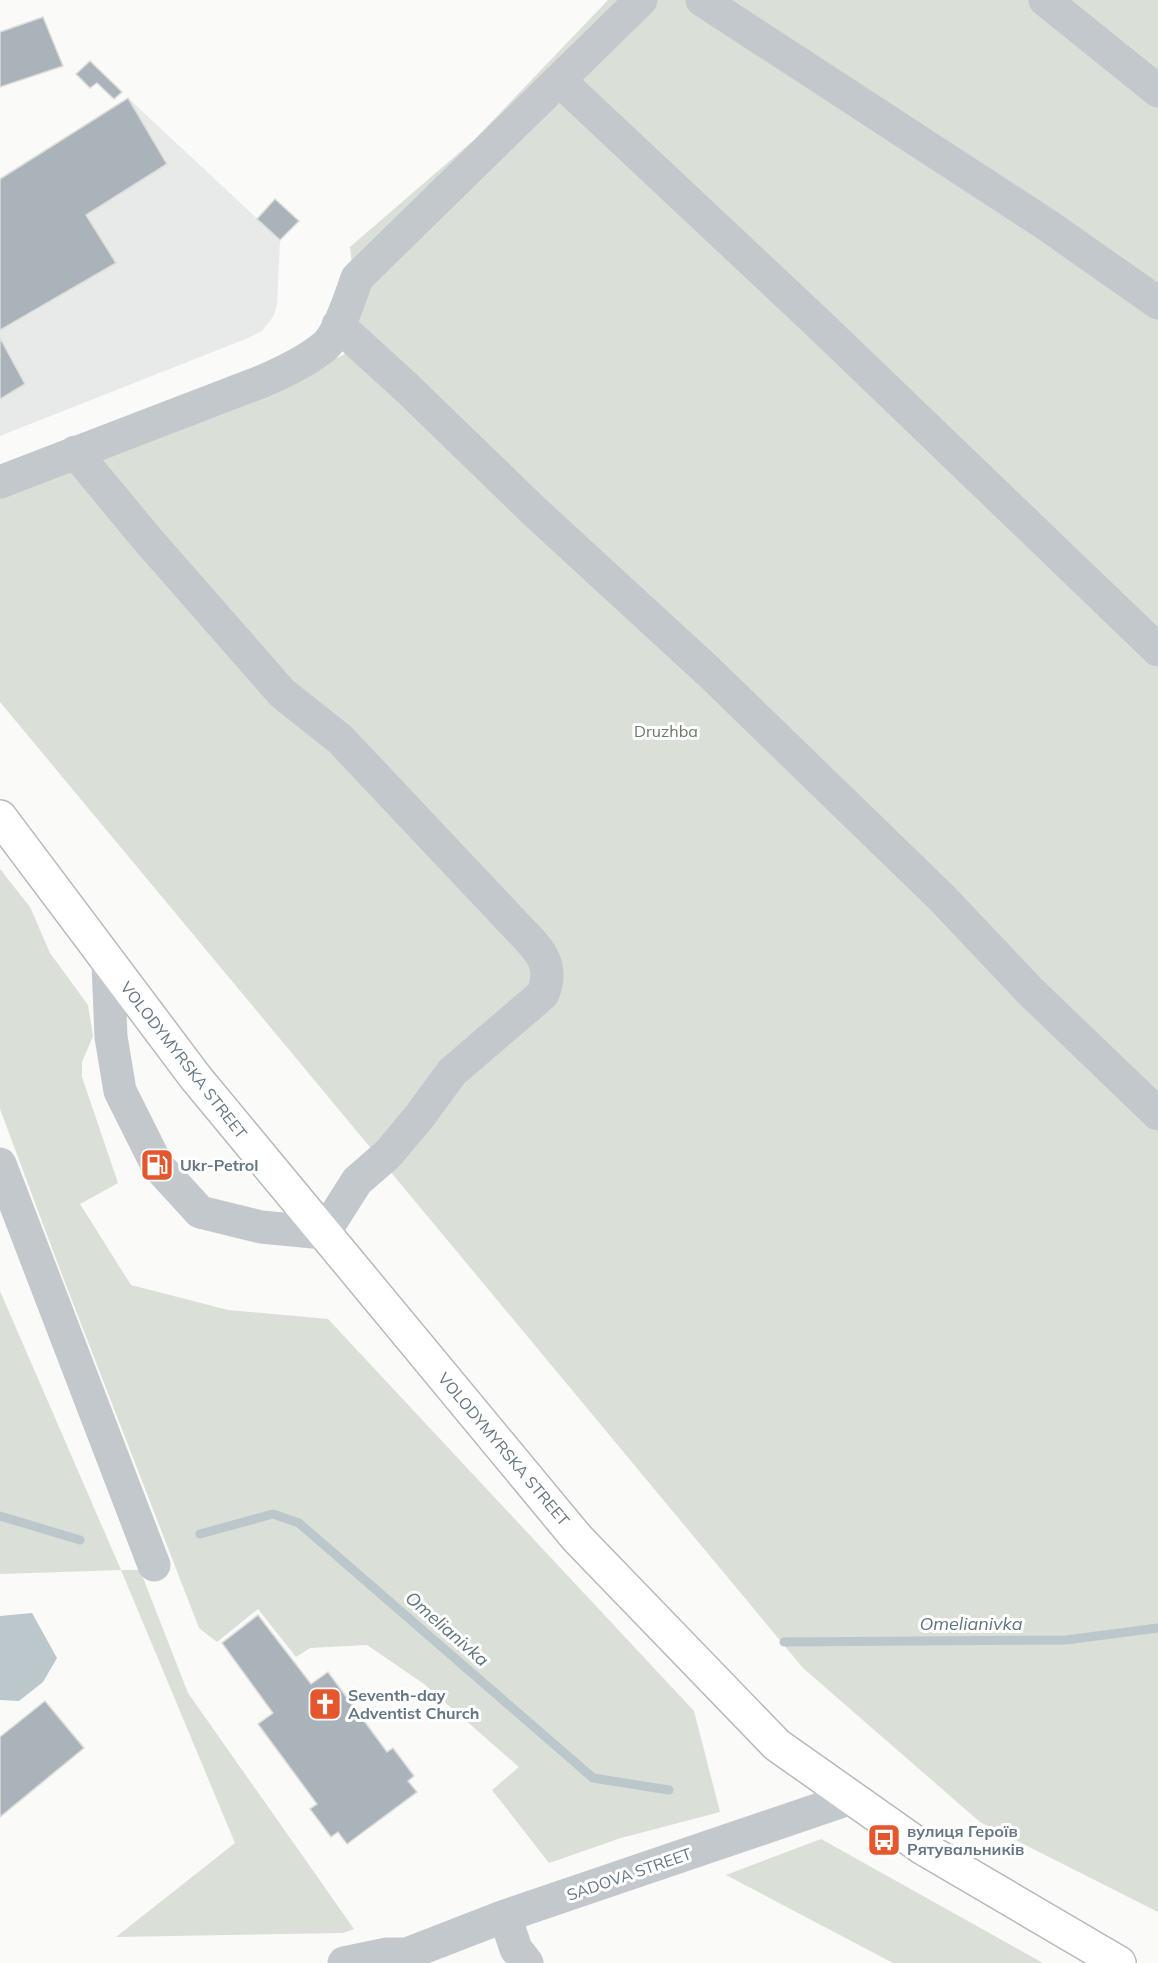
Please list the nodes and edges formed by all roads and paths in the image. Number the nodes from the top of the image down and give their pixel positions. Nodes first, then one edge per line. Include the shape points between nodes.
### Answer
1 (641, 0) edge
2 (702, 0) edge
3 (1045, 0) edge
4 (559, 80) junction
5 (1158, 91) edge
6 (1158, 303) edge
7 (338, 325) junction
8 (75, 453) junction
9 (0, 482) edge
10 (1158, 650) edge
11 (0, 817) edge
12 (108, 964) junction
13 (1158, 1114) edge
14 (0, 1164) edge
15 (324, 1233) junction
16 (154, 1565) dead end
17 (852, 1798) junction
18 (505, 1916) junction
19 (405, 1958) edge
20 (344, 1963) edge
21 (527, 1963) edge
22 (1119, 1963) edge

1 - 4 street
2 - 6 street via 1050,227
3 - 5 street
4 - 7 street via 357,278
4 - 10 street
7 - 8 street via 327,345 288,370
7 - 13 street via 708,671
8 - 9 street
8 - 15 street via 282,693 340,739 541,952 547,967 543,994 452,1072 388,1154 357,1181
11 - 12 main road, VOLODYMYRSKA STREET
12 - 15 main road, VOLODYMYRSKA STREET
12 - 15 street via 111,1037 120,1091 156,1165 200,1212 261,1227
14 - 16 street
15 - 17 main road, VOLODYMYRSKA STREET via 577,1538 777,1745
17 - 18 street, SADOVA STREET
17 - 22 main road, VOLODYMYRSKA STREET via 923,1848
18 - 19 street, SADOVA STREET
18 - 21 street via 516,1949
19 - 20 street, SADOVA STREET via 387,1954

